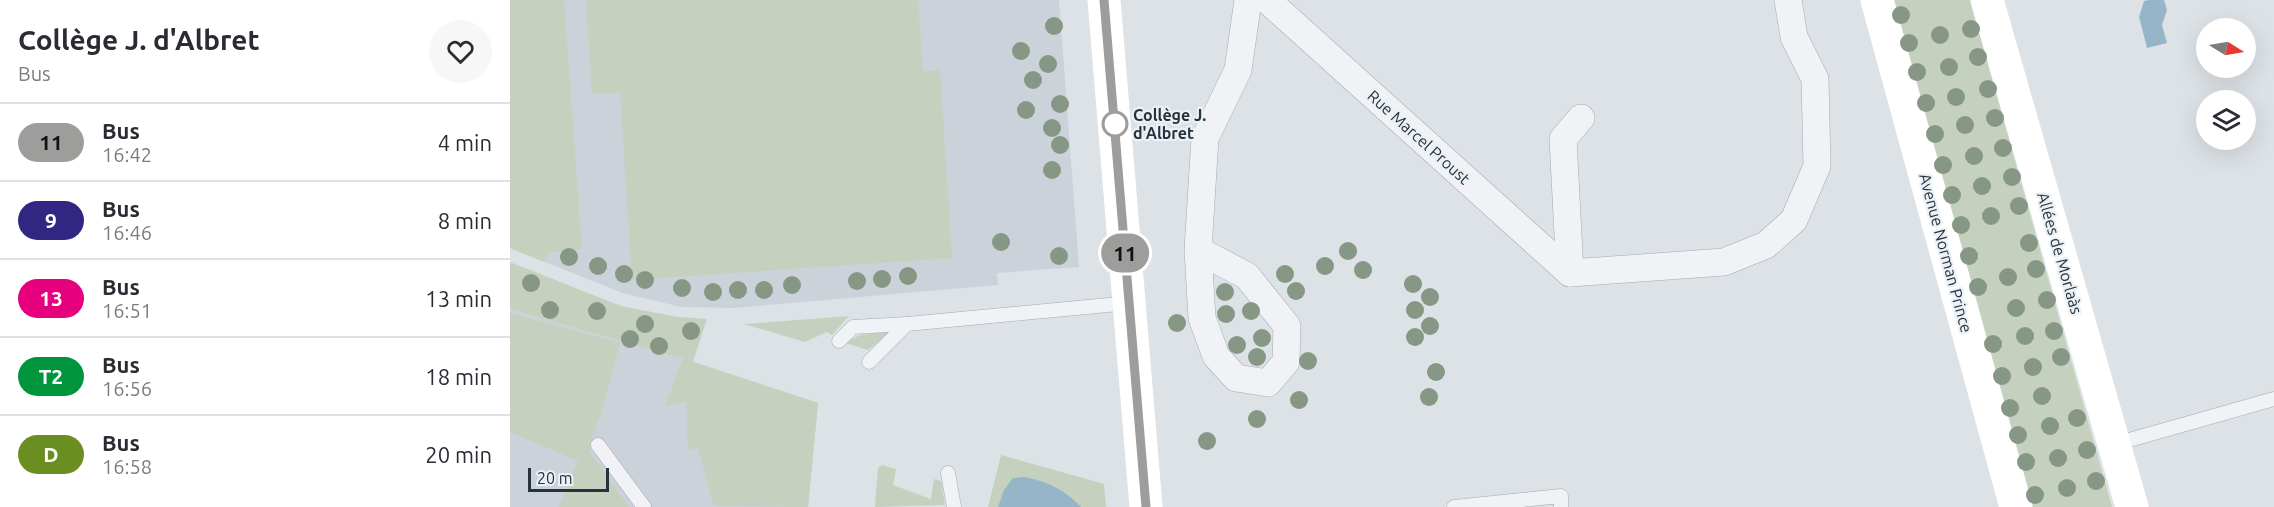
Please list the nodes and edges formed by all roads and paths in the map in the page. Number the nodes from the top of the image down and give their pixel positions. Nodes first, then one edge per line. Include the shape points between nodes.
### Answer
1 (1104, 0) edge
2 (1248, 0) edge
3 (1268, 0) edge
4 (1788, 0) edge
5 (1877, 0) edge
6 (1987, 0) edge
7 (1581, 118) dead end
8 (1198, 250) junction
9 (1570, 273) junction
10 (1129, 303) junction
11 (907, 324) junction
12 (839, 340) dead end
13 (869, 362) dead end
14 (2274, 399) edge
15 (2115, 444) junction
16 (598, 446) dead end
17 (948, 473) dead end
18 (644, 507) edge
19 (954, 507) edge
20 (1146, 507) edge
21 (1454, 507) edge
22 (1561, 507) edge
23 (2016, 507) edge
24 (2132, 507) edge

1 - 10 street
2 - 8 street via 1238,70 1205,138
3 - 9 street, Rue Marcel Proust
4 - 9 street via 1794,37 1815,80 1817,166 1794,220 1766,245 1724,262
5 - 23 street, Avenue Norman Prince
6 - 15 street, Allées de Morlaàs
7 - 9 street via 1563,139
8 - 8 street via 1202,318 1216,356 1236,378 1268,383 1286,362 1287,326 1247,276
10 - 11 lane
10 - 20 street
11 - 12 lane via 853,327
11 - 13 lane
14 - 15 lane
15 - 24 street, Allées de Morlaàs
16 - 18 lane
17 - 19 lane
21 - 22 lane via 1561,496

